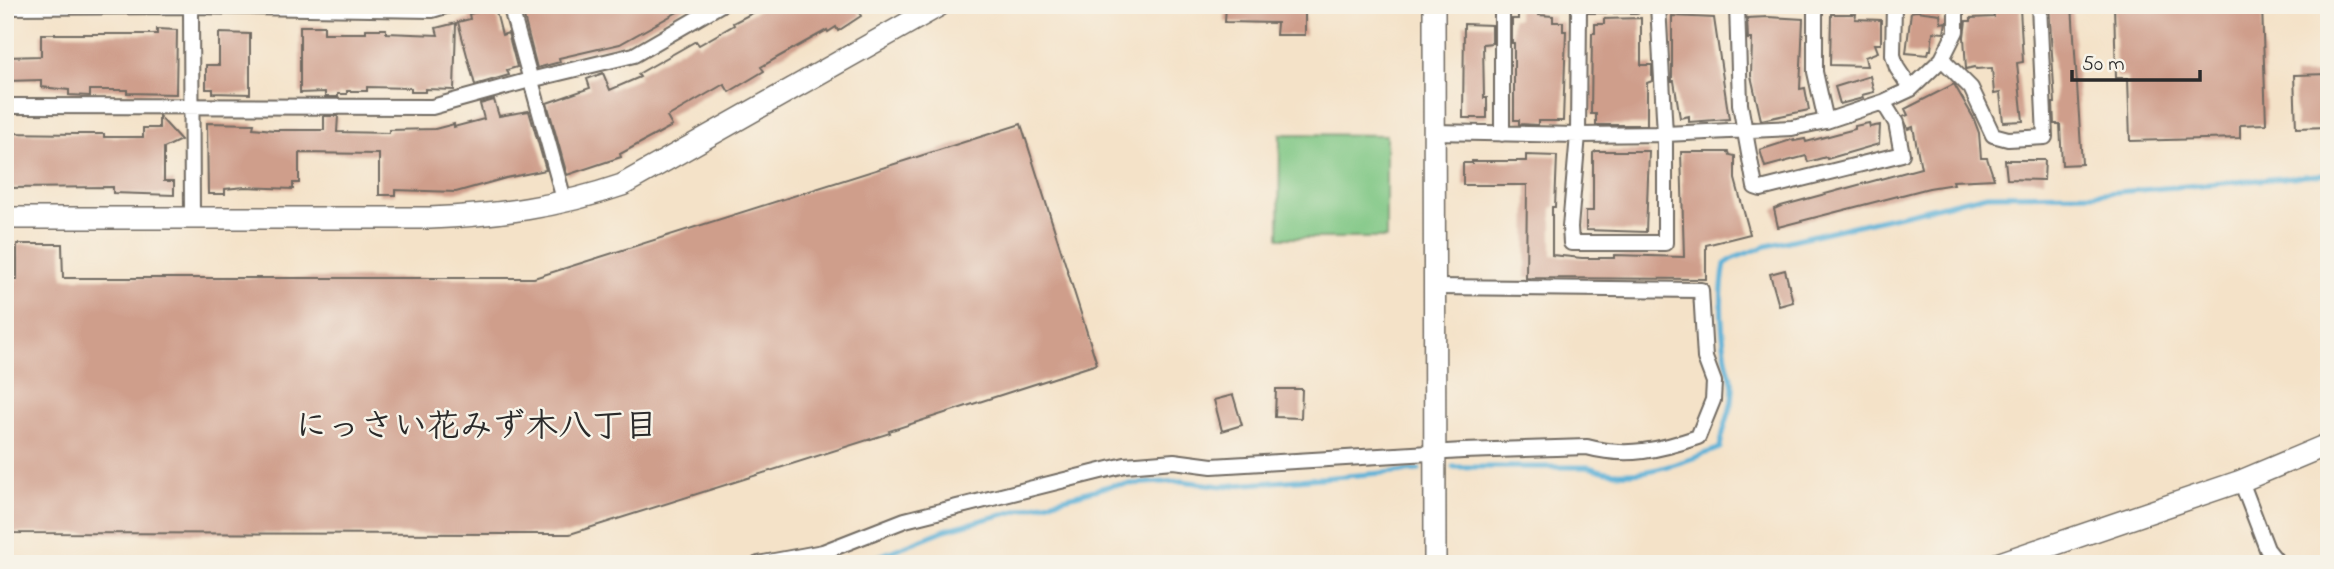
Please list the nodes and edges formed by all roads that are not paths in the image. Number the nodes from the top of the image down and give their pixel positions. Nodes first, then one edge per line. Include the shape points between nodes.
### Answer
1 (449, 5) edge
2 (510, 5) edge
3 (720, 5) edge
4 (940, 5) edge
5 (1434, 5) edge
6 (1502, 5) edge
7 (1579, 5) edge
8 (1636, 5) edge
9 (1658, 5) edge
10 (1737, 5) edge
11 (1815, 5) edge
12 (1894, 5) edge
13 (1956, 5) edge
14 (2039, 5) edge
15 (191, 6) edge
16 (5, 7) edge
17 (1942, 59) junction
18 (530, 80) junction
19 (1911, 89) junction
20 (1883, 102) junction
21 (192, 105) junction
22 (5, 106) edge
23 (1826, 121) junction
24 (1746, 131) junction
25 (1433, 132) junction
26 (1502, 134) junction
27 (1665, 134) junction
28 (1578, 135) junction
29 (565, 203) junction
30 (5, 218) edge
31 (192, 218) junction
32 (1434, 288) junction
33 (2329, 444) edge
34 (1435, 452) junction
35 (2241, 481) junction
36 (758, 564) edge
37 (1435, 564) edge
38 (1997, 564) edge
39 (2279, 564) edge

1 - 15 street via 432,10
2 - 18 street
3 - 18 street via 634,55
4 - 29 street via 622,185
5 - 25 street
6 - 26 street
7 - 8 street
7 - 28 street
9 - 27 street
10 - 24 street via 1740,104
11 - 23 street via 1815,72
12 - 19 street via 1893,55
13 - 17 street via 1956,31
14 - 17 street via 2045,137 1993,135 1971,88
15 - 16 street
15 - 21 street
17 - 19 street
18 - 21 street via 432,107
18 - 29 street
19 - 20 street
20 - 23 street
20 - 24 street via 1896,123 1902,154 1761,189 1755,187
21 - 22 street
21 - 31 street
23 - 24 street
24 - 27 street
25 - 26 street
25 - 32 street
26 - 28 street
27 - 28 street
27 - 28 street via 1665,243 1571,243
29 - 31 street via 453,217
30 - 31 street
32 - 34 street
32 - 34 street via 1700,290 1705,358 1714,382 1713,400 1698,437 1672,446 1640,453 1607,453 1587,447
33 - 35 street
34 - 36 street via 1212,466 1174,461 1125,465 905,520 823,552
34 - 37 street
35 - 38 street
35 - 39 street via 2267,549

